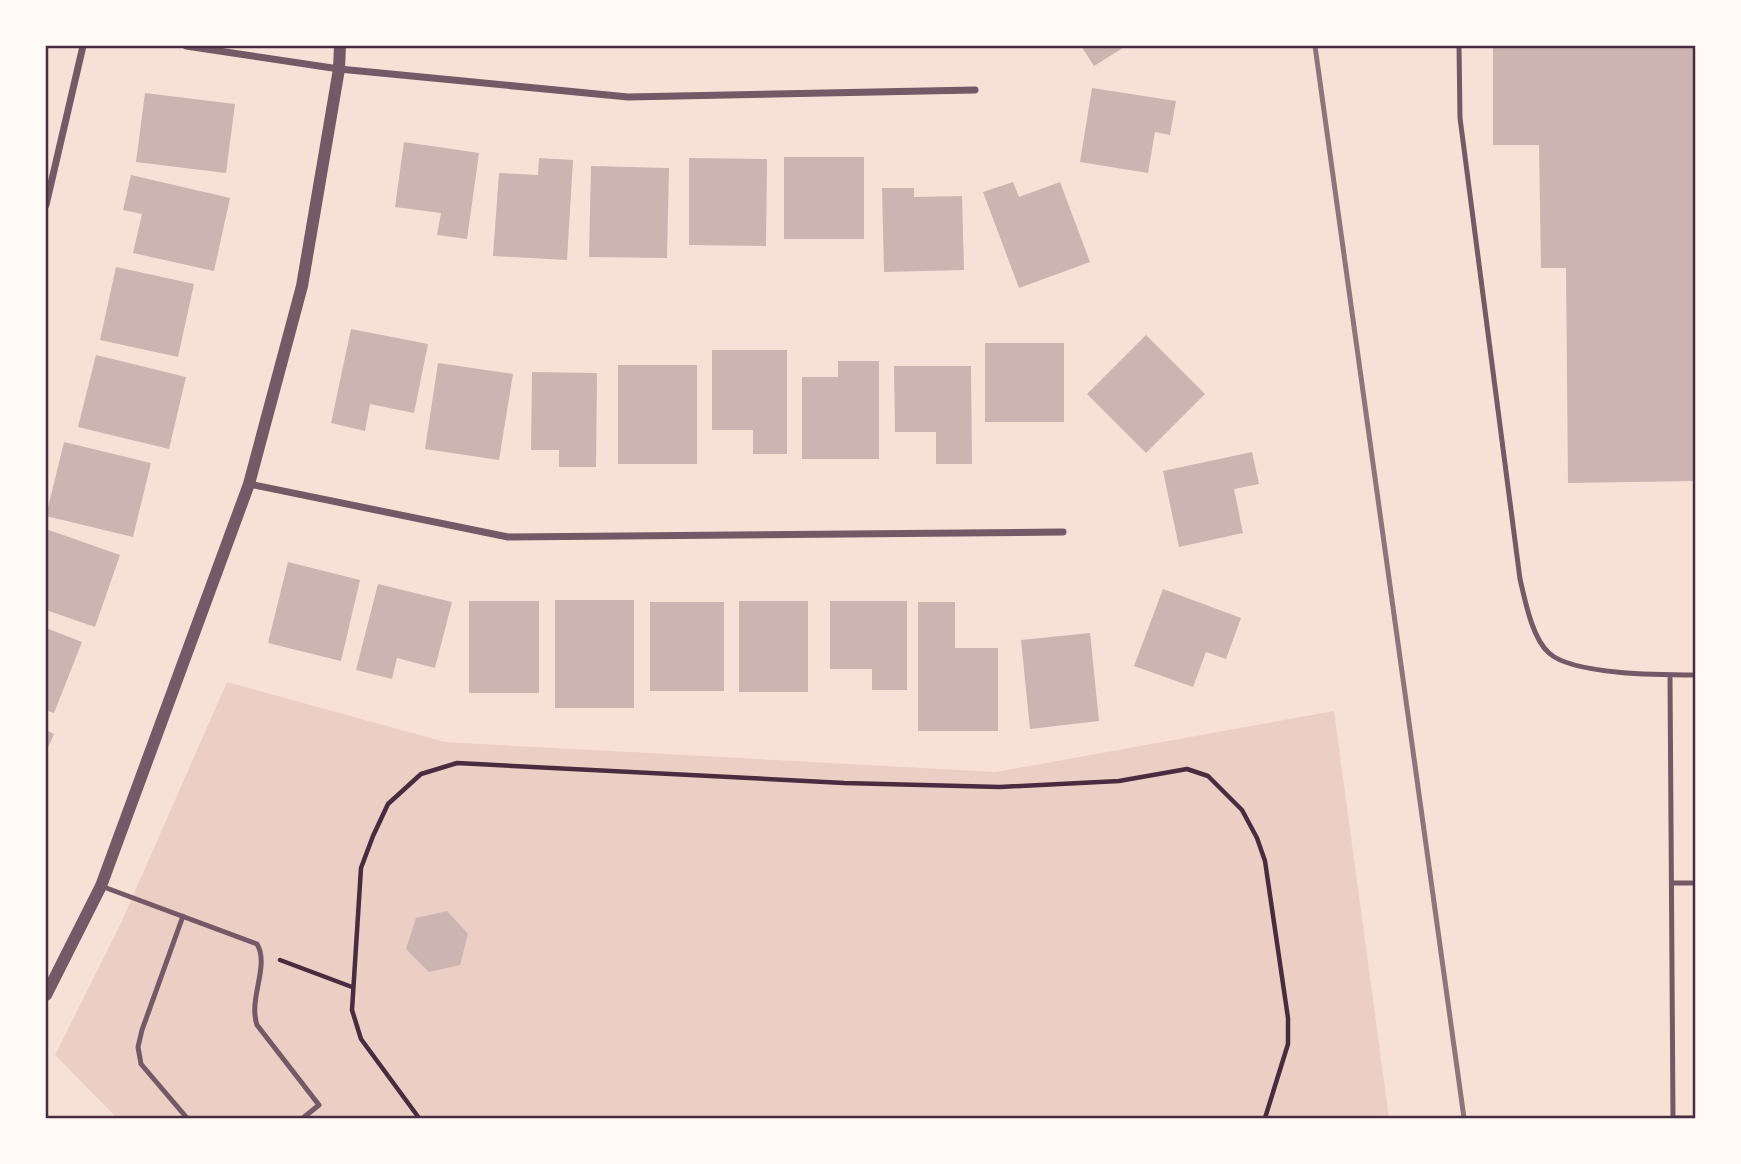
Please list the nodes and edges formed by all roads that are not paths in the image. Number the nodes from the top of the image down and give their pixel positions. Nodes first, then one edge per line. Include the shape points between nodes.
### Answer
1 (83, 46) edge
2 (186, 46) edge
3 (340, 46) edge
4 (1460, 46) edge
5 (339, 69) junction
6 (975, 90) dead end
7 (46, 205) edge
8 (249, 484) junction
9 (1063, 532) dead end
10 (1670, 675) junction
11 (1696, 675) edge
12 (1672, 883) junction
13 (1696, 883) edge
14 (101, 886) junction
15 (183, 916) junction
16 (46, 995) edge
17 (187, 1118) edge
18 (303, 1118) edge
19 (1673, 1118) edge
20 (1696, 1118) edge

1 - 7 street
2 - 5 street
3 - 5 street
4 - 10 lane via 1460,118 1520,579 1531,625 1549,653 1582,669
5 - 6 street via 628,97
5 - 8 street via 302,286
8 - 9 street via 508,537
8 - 14 street
10 - 11 lane
10 - 12 lane
12 - 13 lane
12 - 19 lane
14 - 15 lane
14 - 16 street
15 - 17 lane via 138,1047 141,1064
15 - 18 lane via 257,944 262,953 253,1012 257,1025 319,1105
19 - 20 lane

